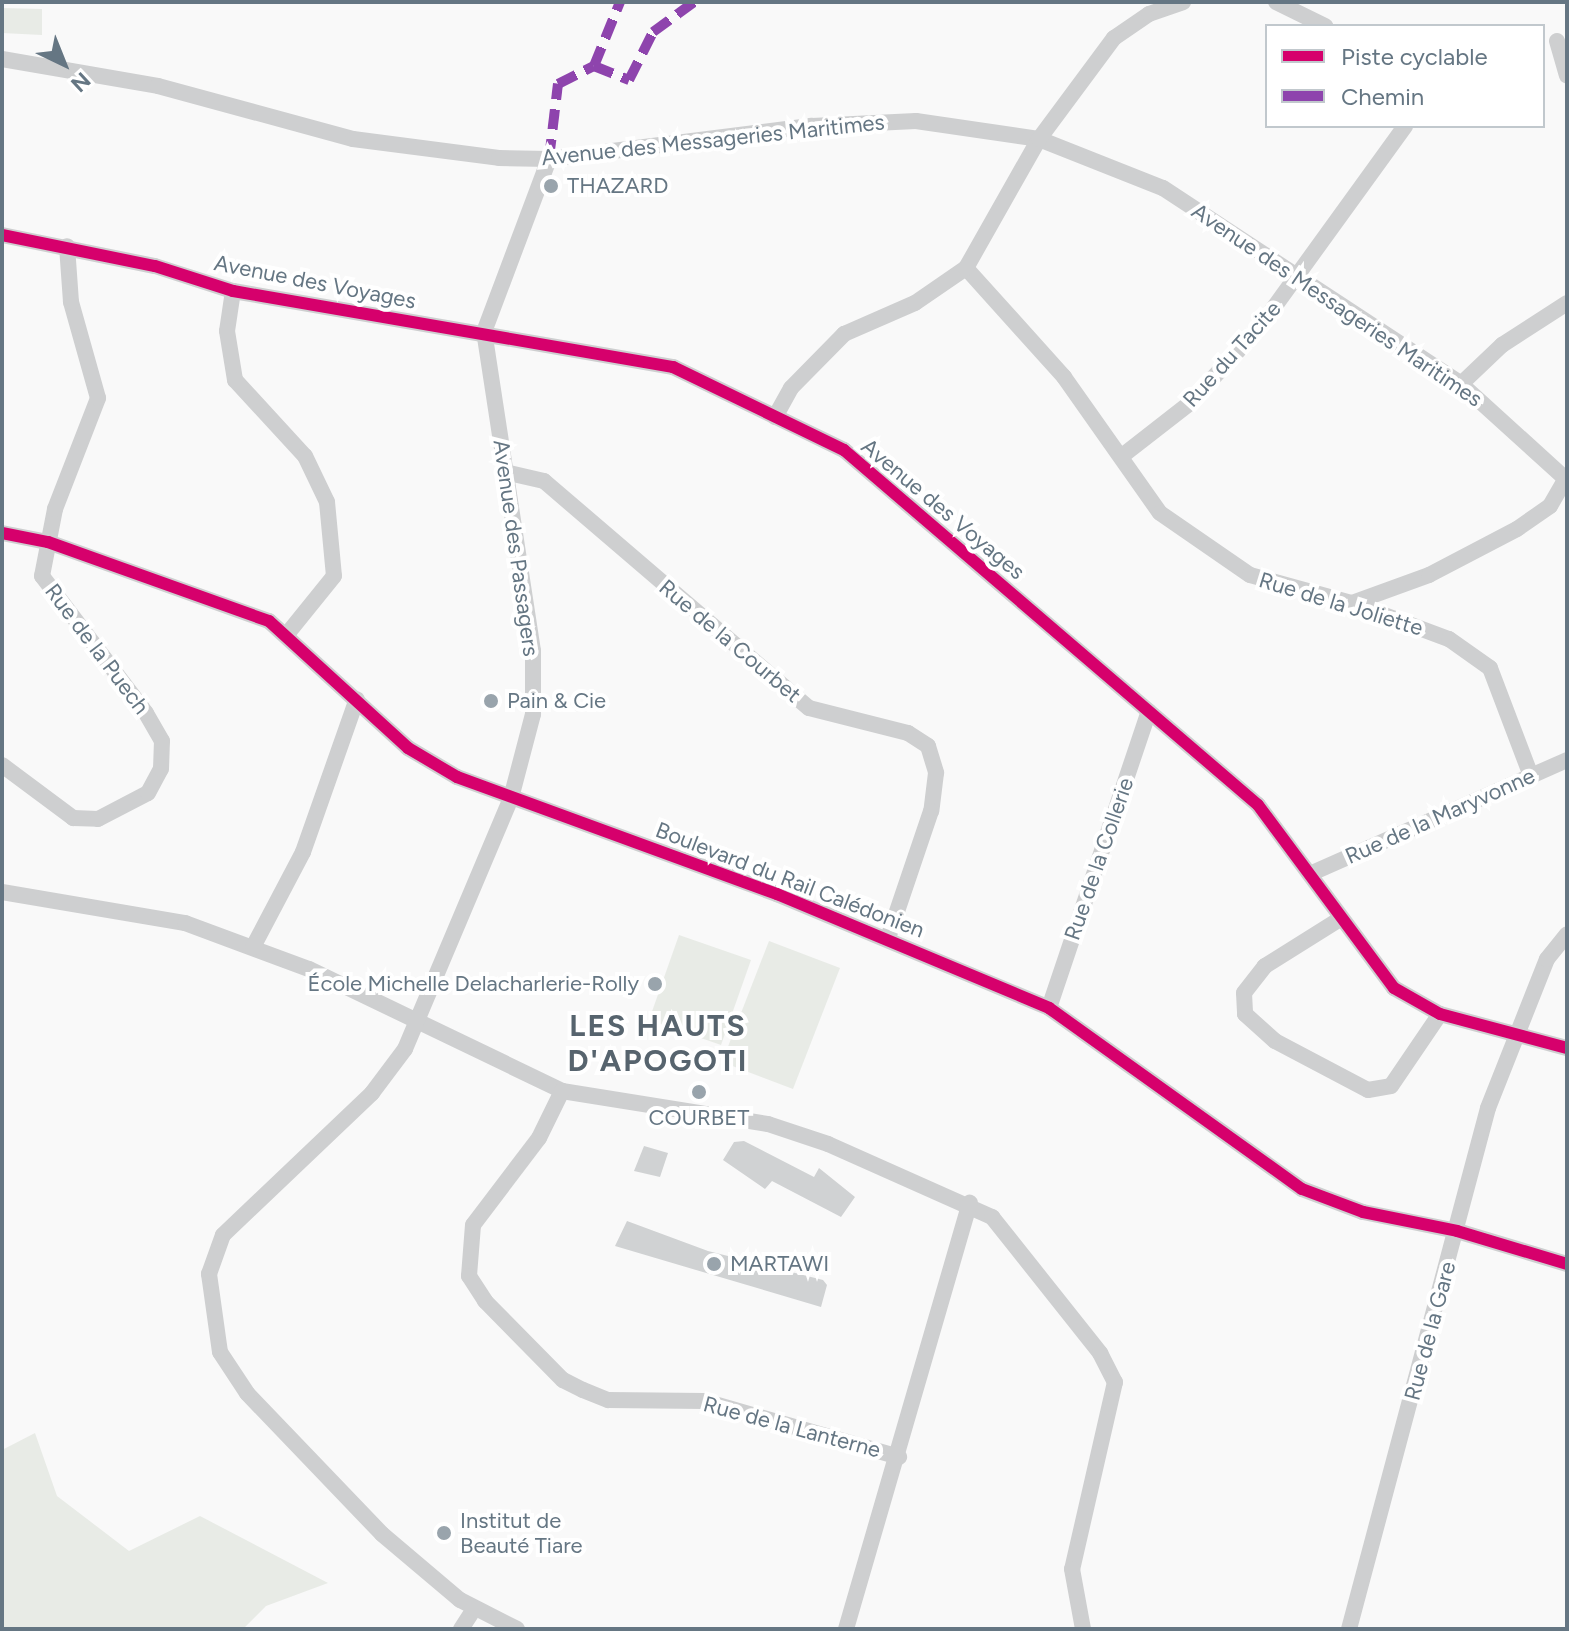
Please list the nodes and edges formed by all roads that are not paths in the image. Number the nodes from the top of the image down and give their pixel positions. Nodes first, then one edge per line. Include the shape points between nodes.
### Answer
1 (1183, 2) edge
2 (1276, 2) edge
3 (1321, 24) edge
4 (1556, 40) edge
5 (2, 59) edge
6 (1567, 76) edge
7 (1404, 128) edge
8 (1039, 139) junction
9 (549, 159) junction
10 (2, 235) edge
11 (67, 246) junction
12 (966, 268) junction
13 (1300, 278) junction
14 (233, 291) junction
15 (1567, 303) edge
16 (484, 332) junction
17 (1461, 384) junction
18 (775, 417) junction
19 (1122, 456) junction
20 (505, 472) junction
21 (1566, 478) edge
22 (2, 533) edge
23 (48, 542) junction
24 (1352, 603) junction
25 (288, 633) junction
26 (357, 699) junction
27 (1149, 711) junction
28 (1567, 760) edge
29 (2, 765) edge
30 (1531, 776) junction
31 (511, 798) junction
32 (1312, 873) junction
33 (2, 892) edge
34 (1340, 919) junction
35 (1567, 934) edge
36 (888, 938) junction
37 (253, 947) junction
38 (1049, 1008) junction
39 (1440, 1014) junction
40 (415, 1023) junction
41 (1517, 1034) junction
42 (1567, 1048) edge
43 (562, 1091) junction
44 (970, 1203) junction
45 (1457, 1231) junction
46 (1567, 1264) edge
47 (899, 1457) junction
48 (474, 1609) junction
49 (461, 1629) edge
50 (517, 1629) edge
51 (846, 1629) edge
52 (1083, 1629) edge
53 (1349, 1629) edge

1 - 8 street via 1149,14 1114,38
2 - 3 street
4 - 6 street
5 - 9 street, Avenue des Messageries Maritimes via 158,86 353,139
7 - 13 street, Rue du Tacite
8 - 9 street, Avenue des Messageries Maritimes via 969,127 886,123 629,146
8 - 12 street
8 - 13 street, Avenue des Messageries Maritimes via 1163,188
9 - 16 street, Avenue des Passagers
10 - 11 street, Avenue des Voyages
11 - 14 street, Avenue des Voyages
11 - 23 street, Rue de la Puech via 71,302 98,398
12 - 18 street via 915,303 844,334 791,388
12 - 19 street, Rue de la Joliette via 1064,377
13 - 17 street, Avenue des Messageries Maritimes
13 - 19 street, Rue du Tacite via 1190,403
14 - 16 street, Avenue des Voyages
14 - 25 street via 227,331 235,380 305,456 329,516 334,576
15 - 17 street via 1502,345
16 - 18 street, Avenue des Voyages via 673,367
16 - 20 street, Avenue des Passagers
17 - 21 street, Avenue des Messageries Maritimes
18 - 27 street, Avenue des Voyages via 844,450
19 - 24 street, Rue de la Joliette via 1160,513 1196,544 1250,575
20 - 31 street, Avenue des Passagers via 533,651 533,714
20 - 36 street, Rue de la Courbet via 544,481 809,708 908,733 928,746 936,773 931,811
21 - 24 street via 1550,506 1517,529 1429,575
22 - 23 street, Boulevard du Rail Calédonien
23 - 25 street, Boulevard du Rail Calédonien
23 - 29 street, Rue de la Puech via 42,576 146,713 162,741 161,769 148,793 98,819 73,818
24 - 30 street, Rue de la Joliette via 1449,639 1490,668
25 - 26 street, Boulevard du Rail Calédonien
26 - 31 street, Boulevard du Rail Calédonien via 408,748 457,777
26 - 37 street via 303,852
27 - 32 street, Avenue des Voyages via 1258,805
27 - 38 street, Rue de la Collerie
28 - 30 street, Rue de la Maryvonne
30 - 32 street, Rue de la Maryvonne
31 - 36 street, Boulevard du Rail Calédonien
31 - 40 street, Avenue des Passagers
32 - 34 street, Avenue des Voyages
33 - 37 street via 185,923
34 - 39 street, Avenue des Voyages via 1394,988
34 - 39 street via 1265,966 1244,993 1245,1014 1275,1041 1368,1090 1391,1086
35 - 41 street, Rue de la Gare via 1547,959
36 - 38 street, Boulevard du Rail Calédonien
37 - 40 street
38 - 45 street, Boulevard du Rail Calédonien via 1302,1189 1363,1212
39 - 41 street, Avenue des Voyages
40 - 43 street
40 - 48 street, Avenue des Passagers via 372,1093 223,1235 209,1274 211,1319 220,1352 257,1403 382,1534
41 - 42 street, Avenue des Voyages
41 - 45 street, Rue de la Gare via 1488,1108
43 - 44 street via 768,1124
43 - 47 street, Rue de la Lanterne via 539,1138 473,1225 469,1276 485,1301 563,1380 608,1400 704,1401
44 - 47 street
44 - 52 street via 1020,1247 1100,1353 1115,1382 1072,1569
45 - 46 street, Boulevard du Rail Calédonien
45 - 53 street, Rue de la Gare
47 - 51 street
48 - 49 street
48 - 50 street, Avenue des Passagers

